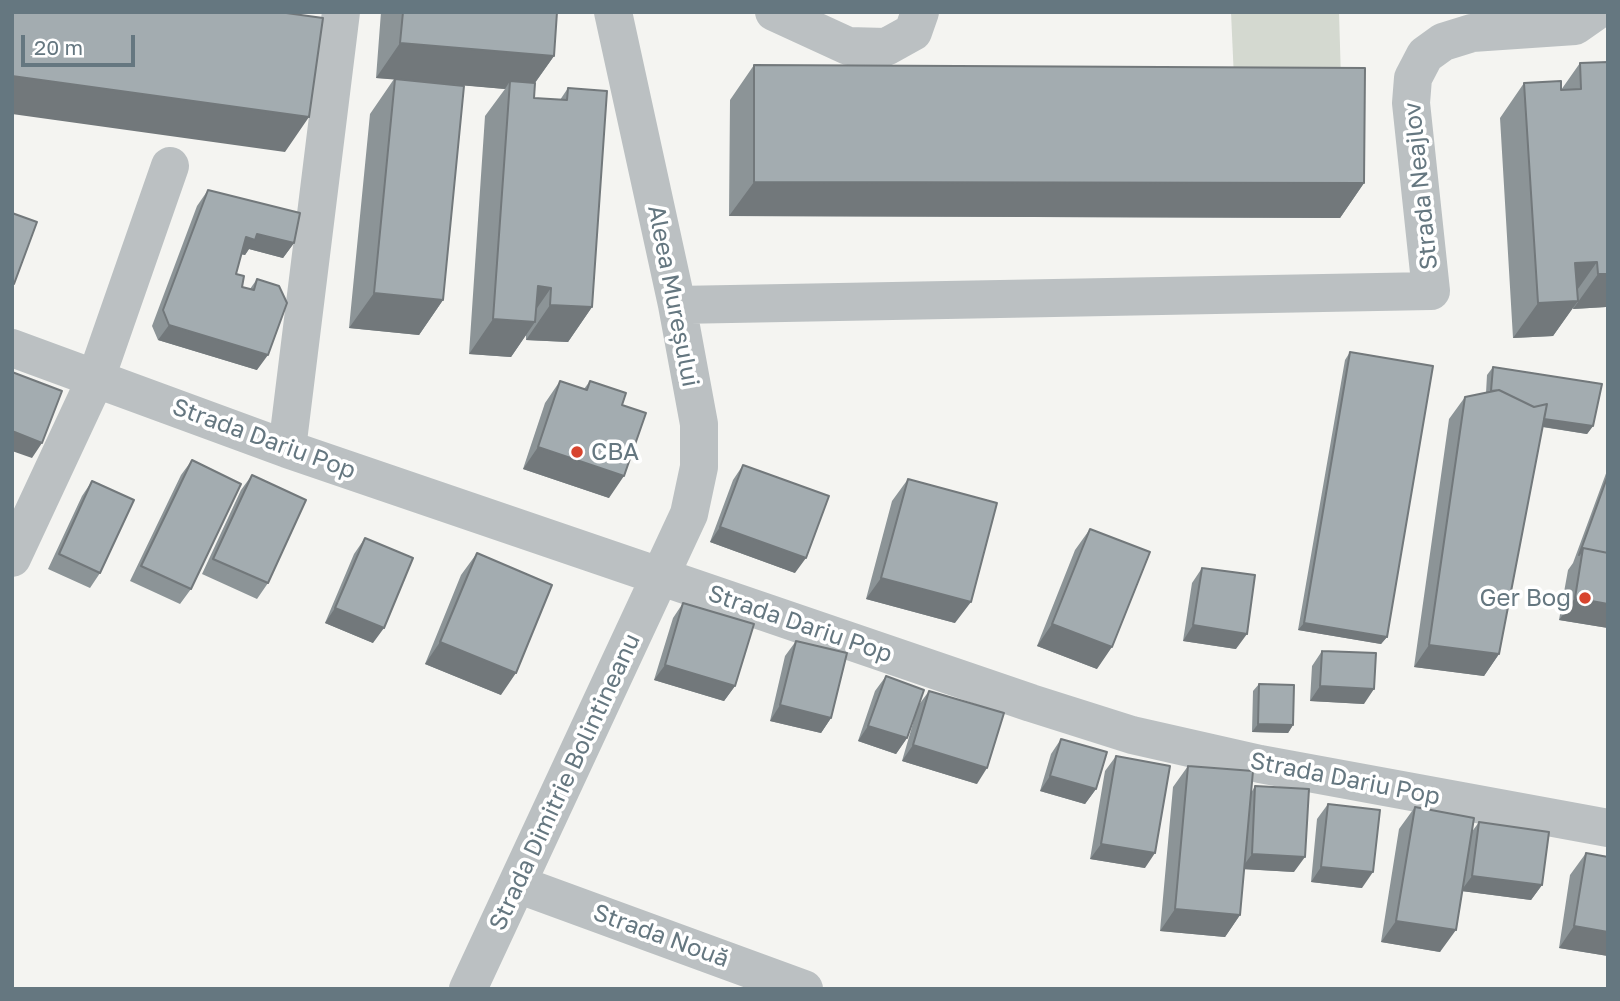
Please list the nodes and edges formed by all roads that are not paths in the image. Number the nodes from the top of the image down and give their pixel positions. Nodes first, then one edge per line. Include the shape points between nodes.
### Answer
1 (341, 12) edge
2 (613, 12) edge
3 (774, 12) edge
4 (920, 12) edge
5 (1595, 12) edge
6 (170, 166) dead end
7 (677, 305) junction
8 (12, 348) edge
9 (96, 378) junction
10 (287, 449) junction
11 (12, 558) edge
12 (661, 576) junction
13 (1608, 828) edge
14 (517, 884) junction
15 (468, 989) edge
16 (804, 989) edge

1 - 10 street
2 - 7 street, Aleea Mureșului
3 - 4 street via 848,46 886,47 913,32
5 - 7 street, Strada Neajlov via 1575,26 1472,33 1443,42 1424,55 1413,78 1411,103 1431,291
6 - 9 street
7 - 12 street, Aleea Mureșului via 698,424 698,467 689,514
8 - 9 street, Strada Dariu Pop
9 - 10 street, Strada Dariu Pop
9 - 11 street
10 - 12 street, Strada Dariu Pop
12 - 13 street, Strada Dariu Pop via 1132,735 1260,764
12 - 14 street, Strada Dimitrie Bolintineanu
14 - 15 street, Strada Dimitrie Bolintineanu
14 - 16 street, Strada Nouă

